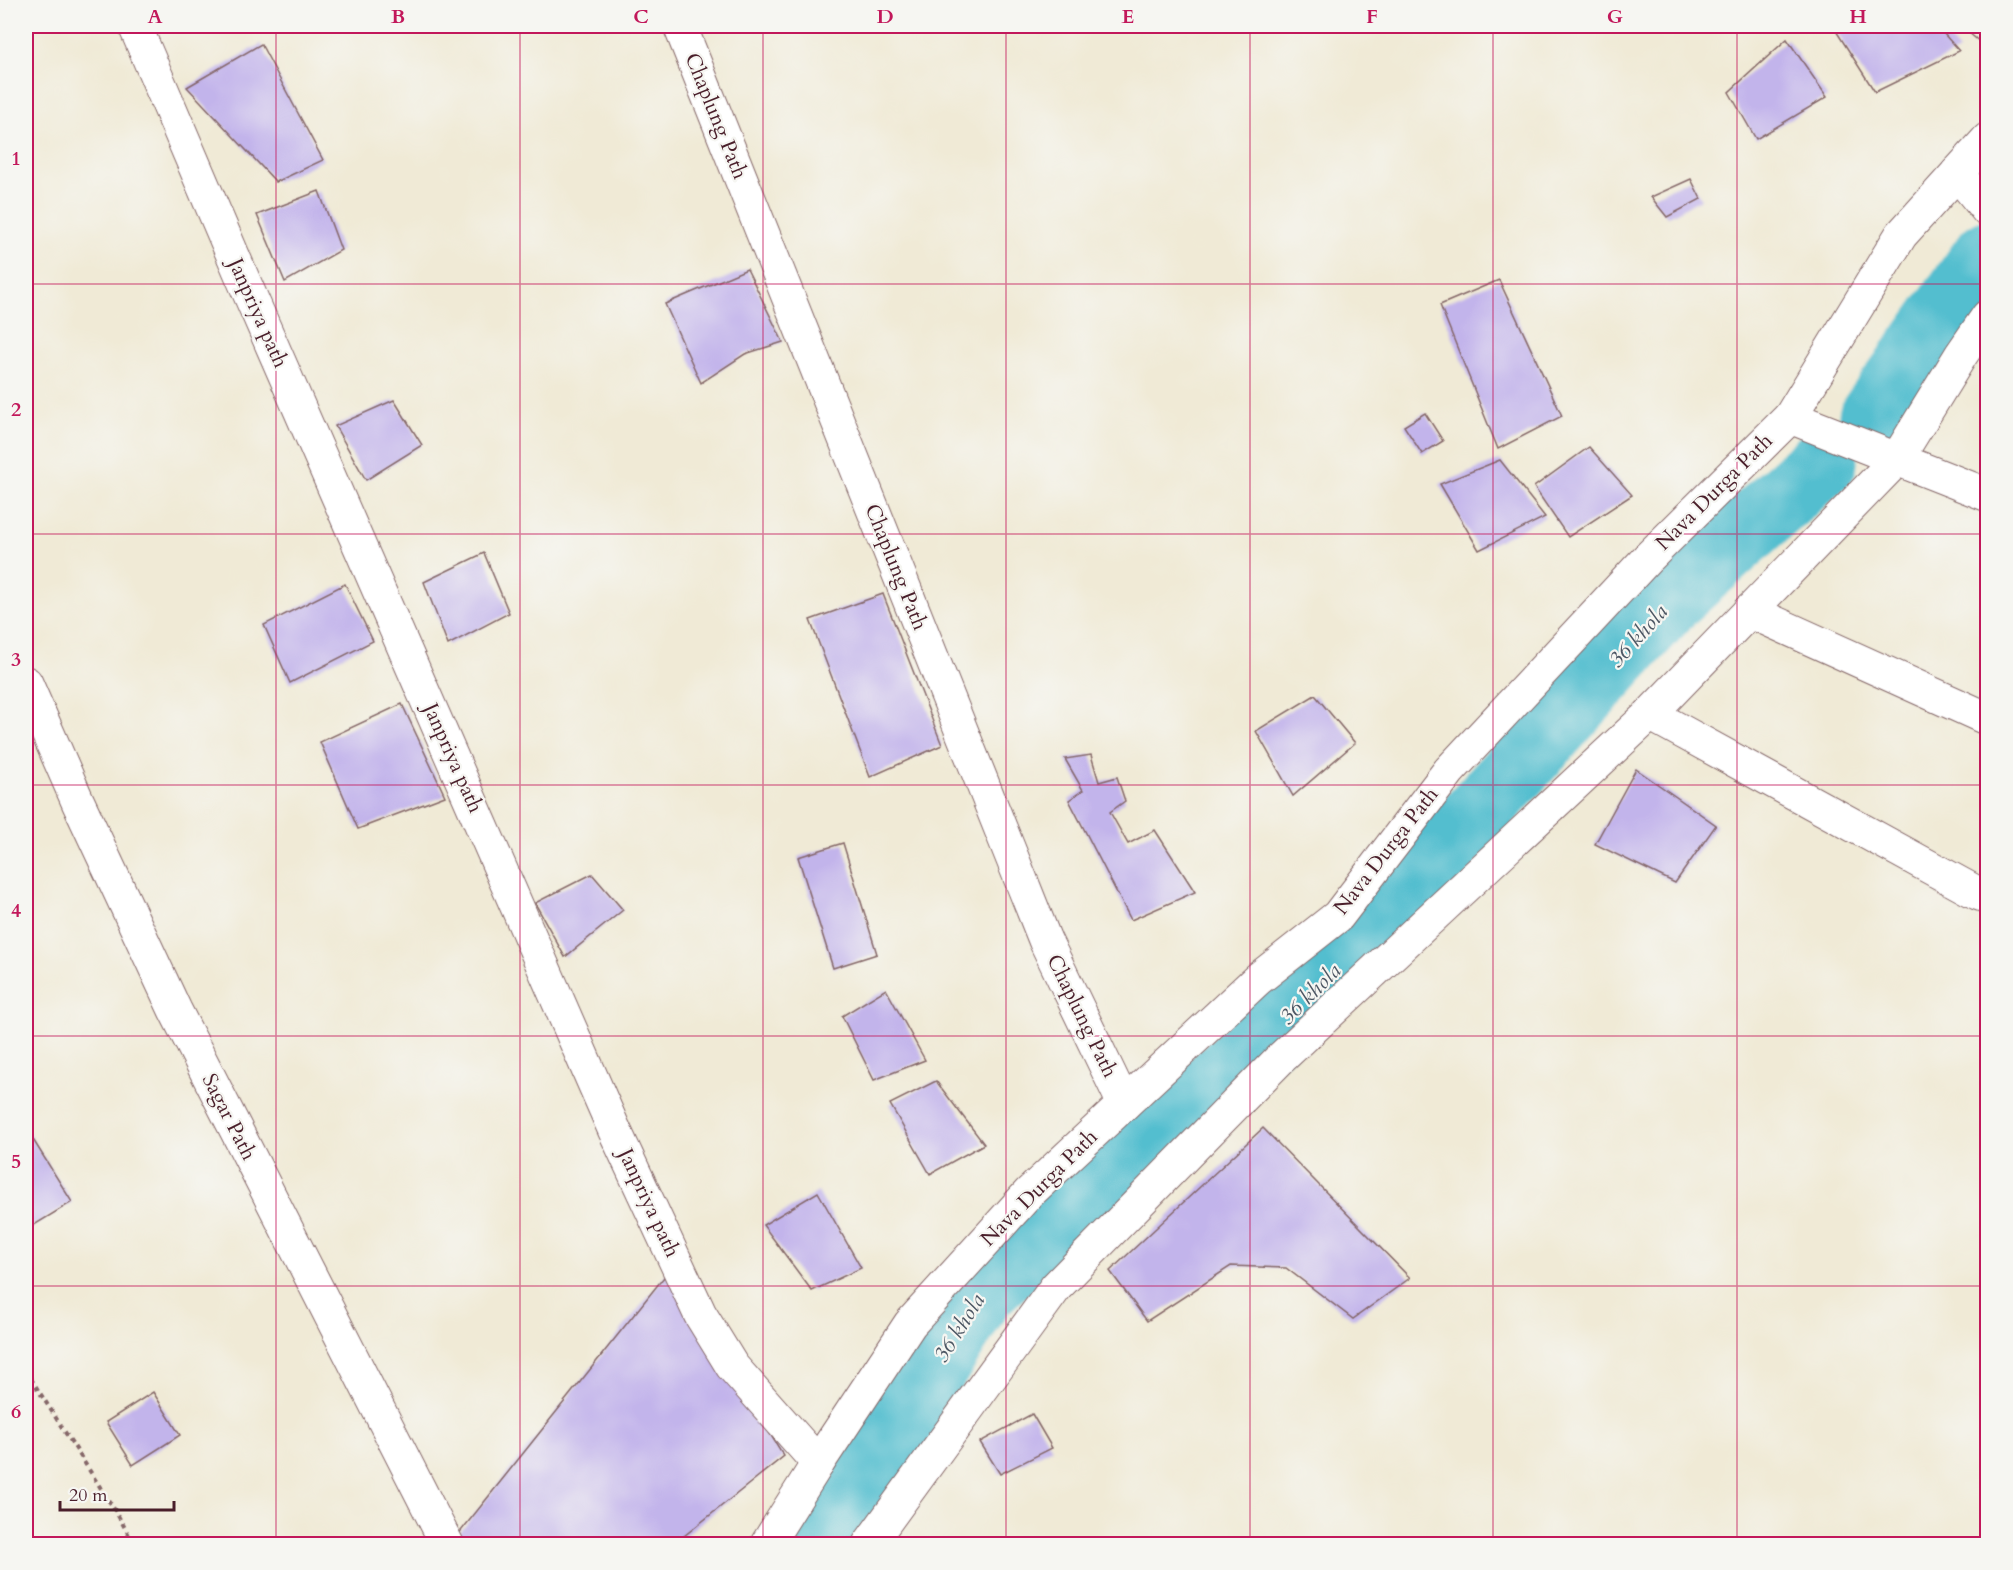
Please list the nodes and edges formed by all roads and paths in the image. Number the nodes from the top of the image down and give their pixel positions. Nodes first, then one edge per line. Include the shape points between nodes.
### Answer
1 (135, 26) edge
2 (680, 26) edge
3 (1988, 139) edge
4 (1957, 173) junction
5 (1988, 211) edge
6 (1988, 316) edge
7 (1790, 417) junction
8 (1897, 459) junction
9 (1988, 495) edge
10 (1749, 611) junction
11 (26, 683) edge
12 (1650, 714) junction
13 (1988, 719) edge
14 (1988, 897) edge
15 (1124, 1104) junction
16 (26, 1371) edge
17 (818, 1463) junction
18 (134, 1545) edge
19 (447, 1545) edge
20 (767, 1545) edge
21 (868, 1545) edge

1 - 17 street, Janpriya path via 614,1129 700,1314 732,1366
2 - 15 street, Chaplung Path via 1045,940
3 - 4 street, Nava Durga Path
4 - 5 street
4 - 7 street, Nava Durga Path via 1901,235
6 - 8 street
7 - 8 street
7 - 15 street, Nava Durga Path via 1647,559 1449,771 1338,916 1258,980
8 - 9 street
8 - 10 street
10 - 12 street
10 - 13 street
11 - 19 street, Sagar Path via 175,1010
12 - 14 street
12 - 21 street via 1280,1059 1056,1287
15 - 17 street, Nava Durga Path via 1029,1192 910,1324
16 - 18 path
17 - 20 street, Nava Durga Path

